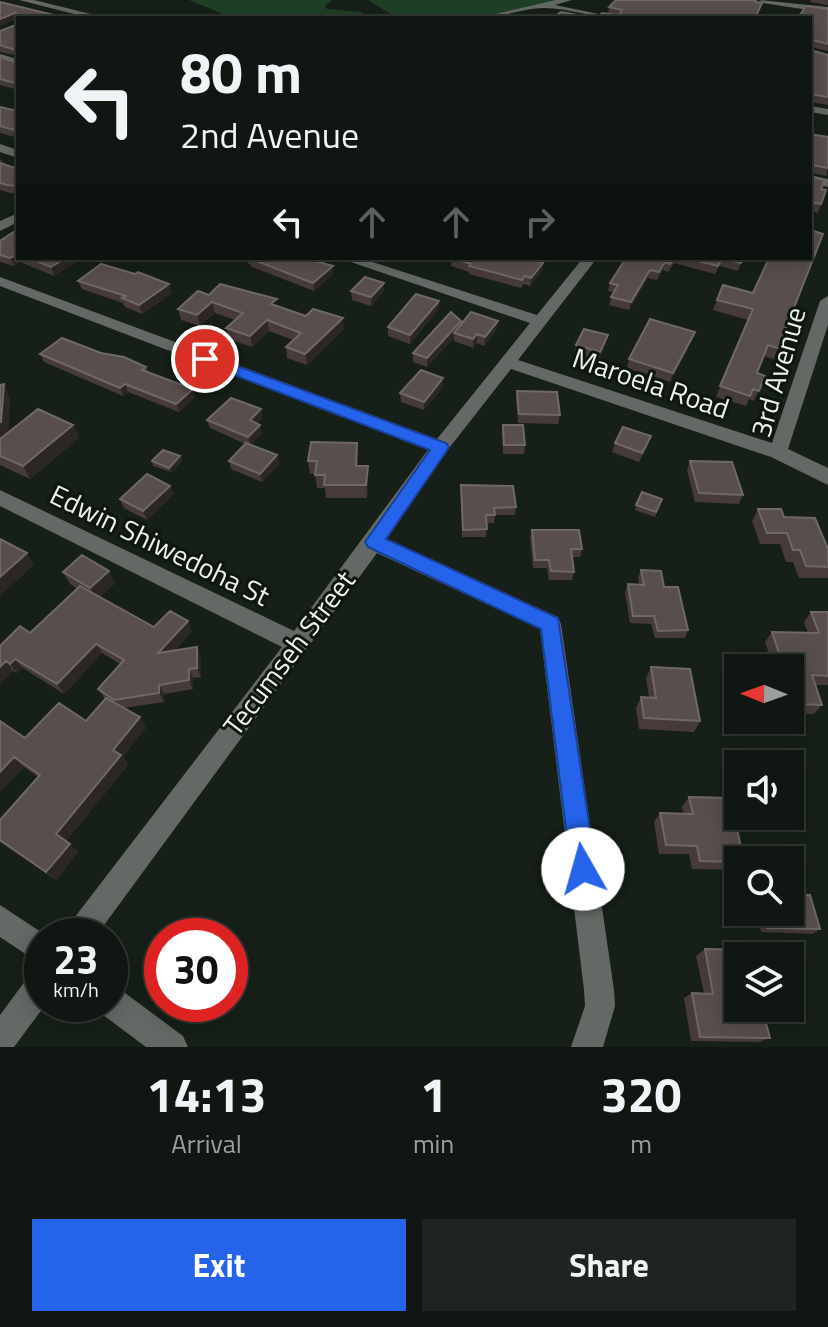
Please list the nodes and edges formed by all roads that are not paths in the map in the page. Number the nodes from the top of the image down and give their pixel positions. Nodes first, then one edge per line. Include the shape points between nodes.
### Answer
1 (23, 0) edge
2 (568, 0) edge
3 (763, 0) edge
4 (776, 4) edge
5 (542, 5) junction
6 (59, 8) junction
7 (828, 10) edge
8 (40, 16) edge
9 (93, 16) edge
10 (492, 16) edge
11 (602, 16) edge
12 (352, 260) edge
13 (588, 260) edge
14 (0, 281) edge
15 (828, 301) edge
16 (538, 320) junction
17 (508, 362) junction
18 (440, 447) junction
19 (778, 452) junction
20 (828, 478) edge
21 (0, 497) edge
22 (374, 542) junction
23 (296, 643) junction
24 (91, 918) edge
25 (0, 919) edge
26 (24, 937) edge
27 (24, 1008) edge
28 (128, 1014) edge
29 (0, 1040) edge
30 (172, 1047) edge
31 (587, 1047) edge

1 - 6 street
2 - 5 street
3 - 4 street
4 - 7 street
5 - 10 street
5 - 11 street
6 - 8 street
6 - 9 street
12 - 16 street
13 - 16 street, Tecumseh Street
14 - 18 street
15 - 19 street, 3rd Avenue
16 - 17 street, Tecumseh Street
17 - 18 street, Tecumseh Street
17 - 19 street, Maroela Road
18 - 22 street, Tecumseh Street
19 - 20 street, 3rd Avenue
21 - 23 street, Edwin Shiwedoha St
22 - 23 street, Tecumseh Street
22 - 31 street via 550,624 599,990 600,1006
23 - 24 street, Tecumseh Street
25 - 26 street
27 - 29 street
28 - 30 street

